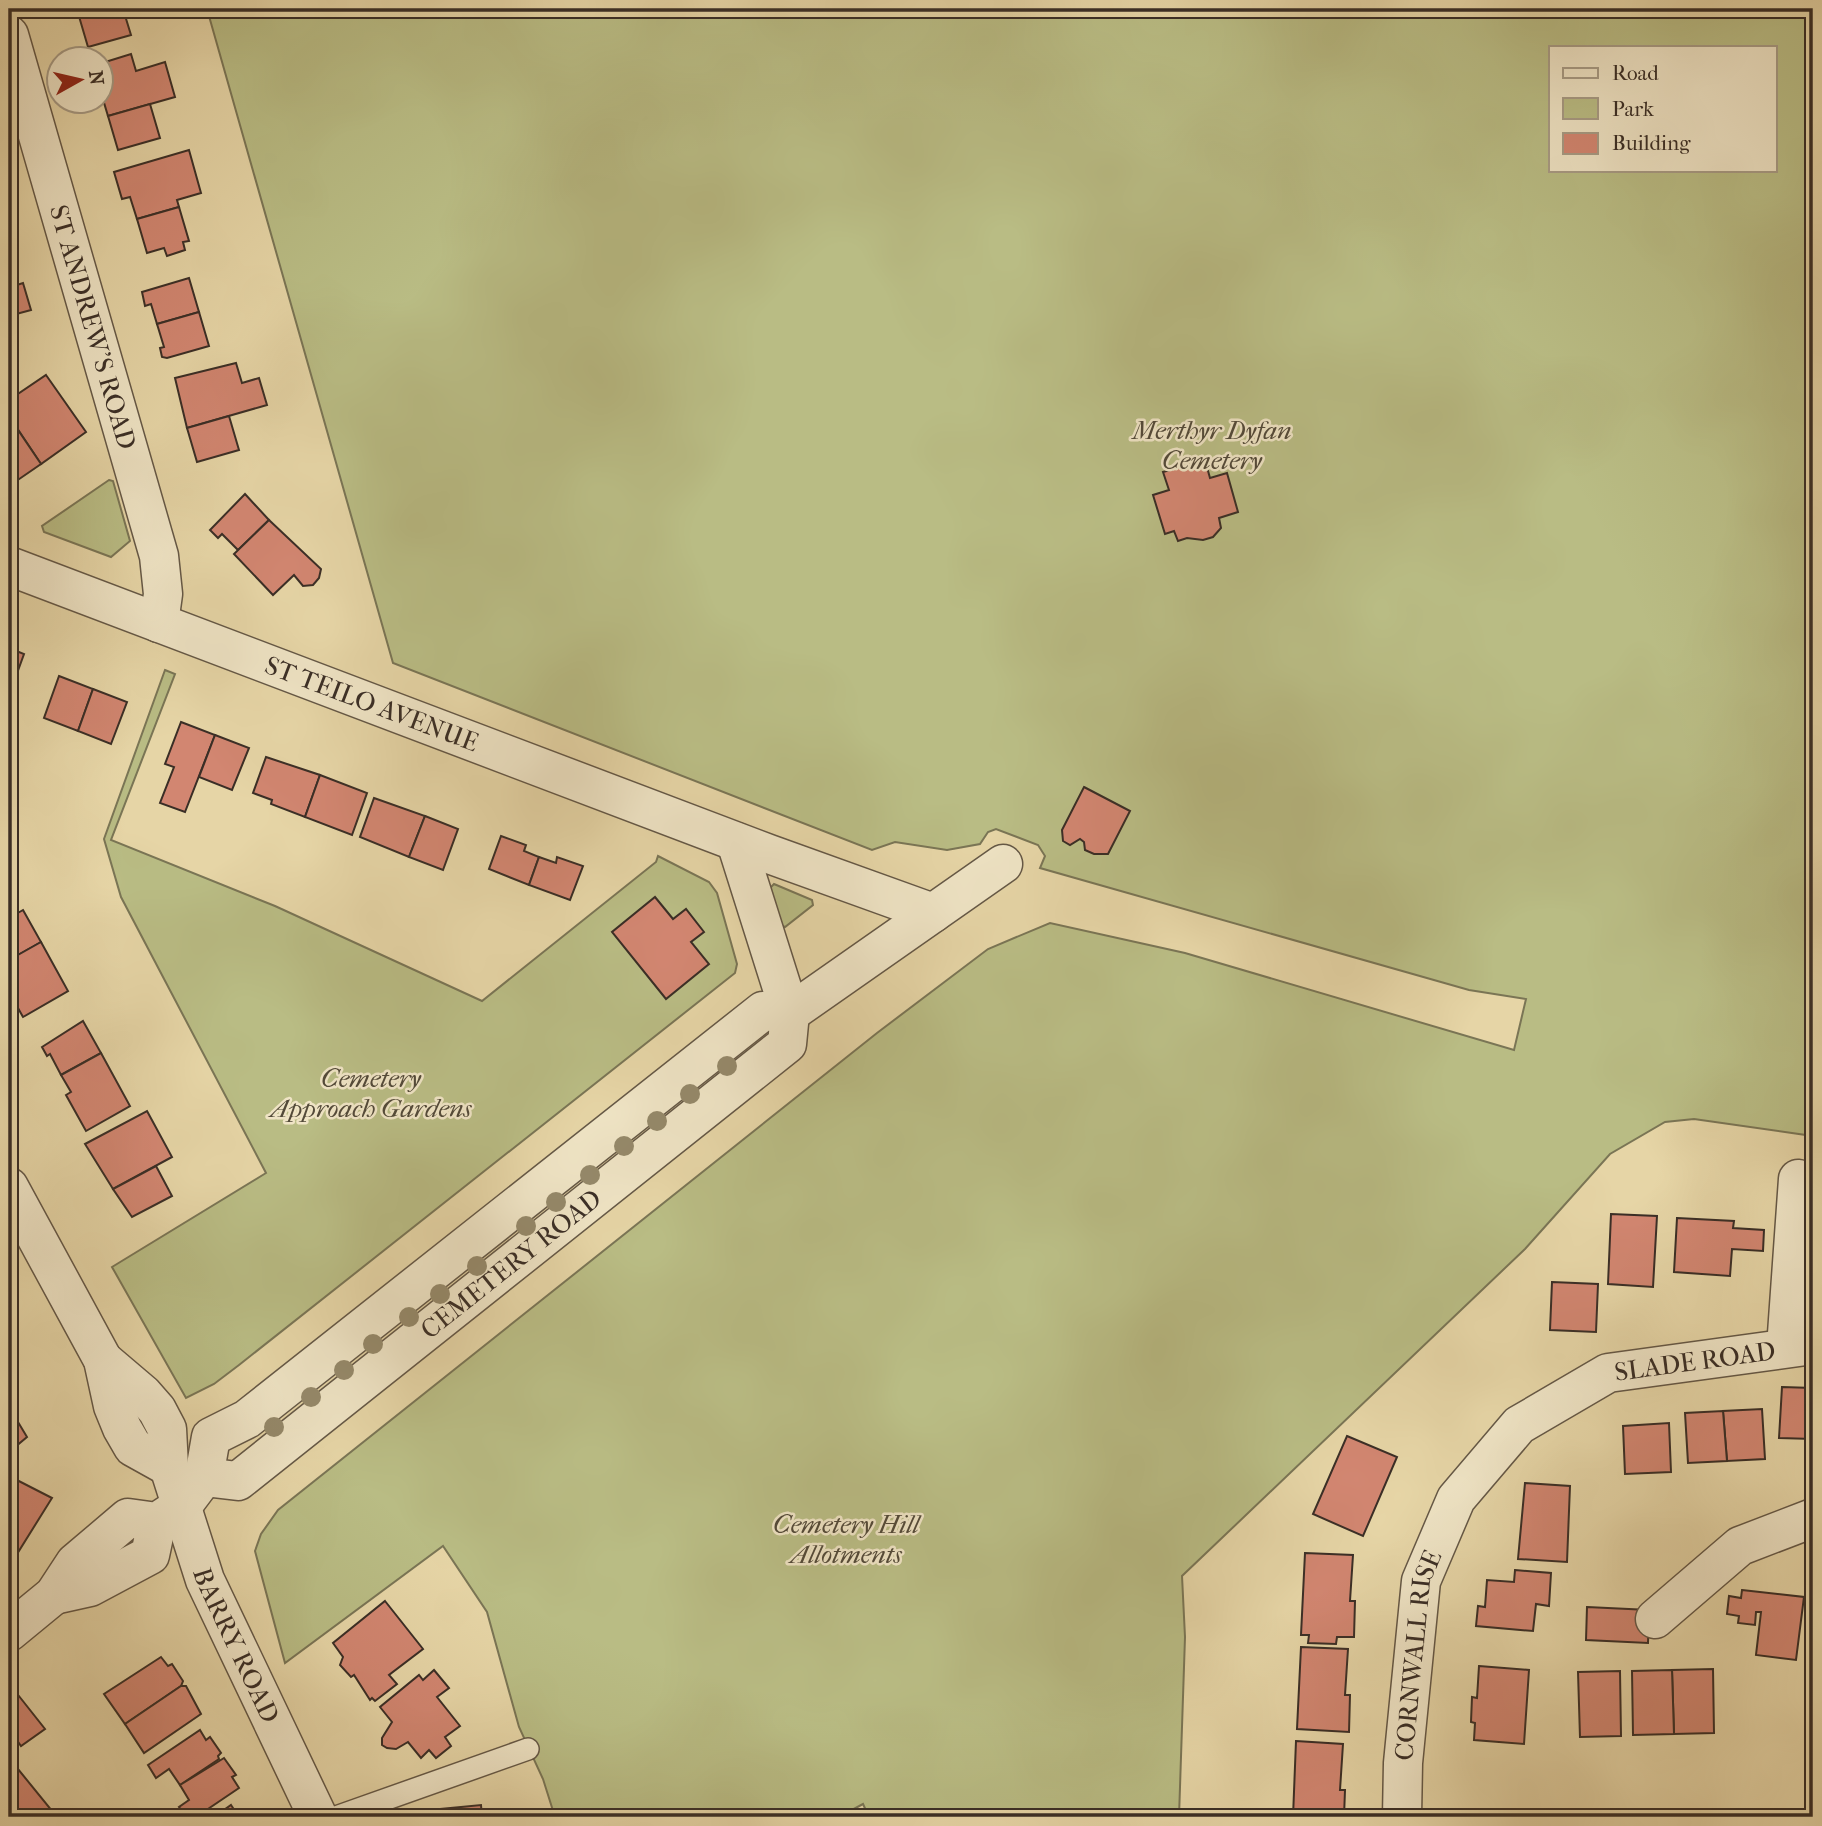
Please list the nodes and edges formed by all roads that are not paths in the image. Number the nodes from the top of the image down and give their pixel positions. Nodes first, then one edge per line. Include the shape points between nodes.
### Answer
1 (9, 35) edge
2 (9, 566) edge
3 (159, 623) junction
4 (736, 842) junction
5 (1003, 864) dead end
6 (933, 913) junction
7 (790, 1013) junction
8 (1798, 1179) dead end
9 (9, 1188) edge
10 (1800, 1347) edge
11 (178, 1493) junction
12 (1456, 1499) joint
13 (1813, 1518) edge
14 (1655, 1619) dead end
15 (9, 1632) edge
16 (528, 1749) dead end
17 (318, 1817) edge
18 (336, 1817) edge
19 (1402, 1817) edge

1 - 3 street, ST ANDREW'S ROAD via 159,556 163,594
2 - 3 street, ST TEILO AVENUE
3 - 4 street, ST TEILO AVENUE
4 - 6 street, ST TEILO AVENUE
4 - 7 street
5 - 6 street, CEMETERY ROAD
6 - 7 street, CEMETERY ROAD
7 - 11 street, CEMETERY ROAD via 763,1012 247,1419 211,1437
8 - 10 street
9 - 11 street, BARRY ROAD via 103,1360 157,1410 167,1429
10 - 12 street, SLADE ROAD via 1608,1373 1520,1425
11 - 15 street via 128,1518 75,1563 54,1595
11 - 17 street, BARRY ROAD via 205,1580
12 - 19 street, CORNWALL RISE via 1422,1581 1403,1763
13 - 14 street via 1740,1546
16 - 18 lane

